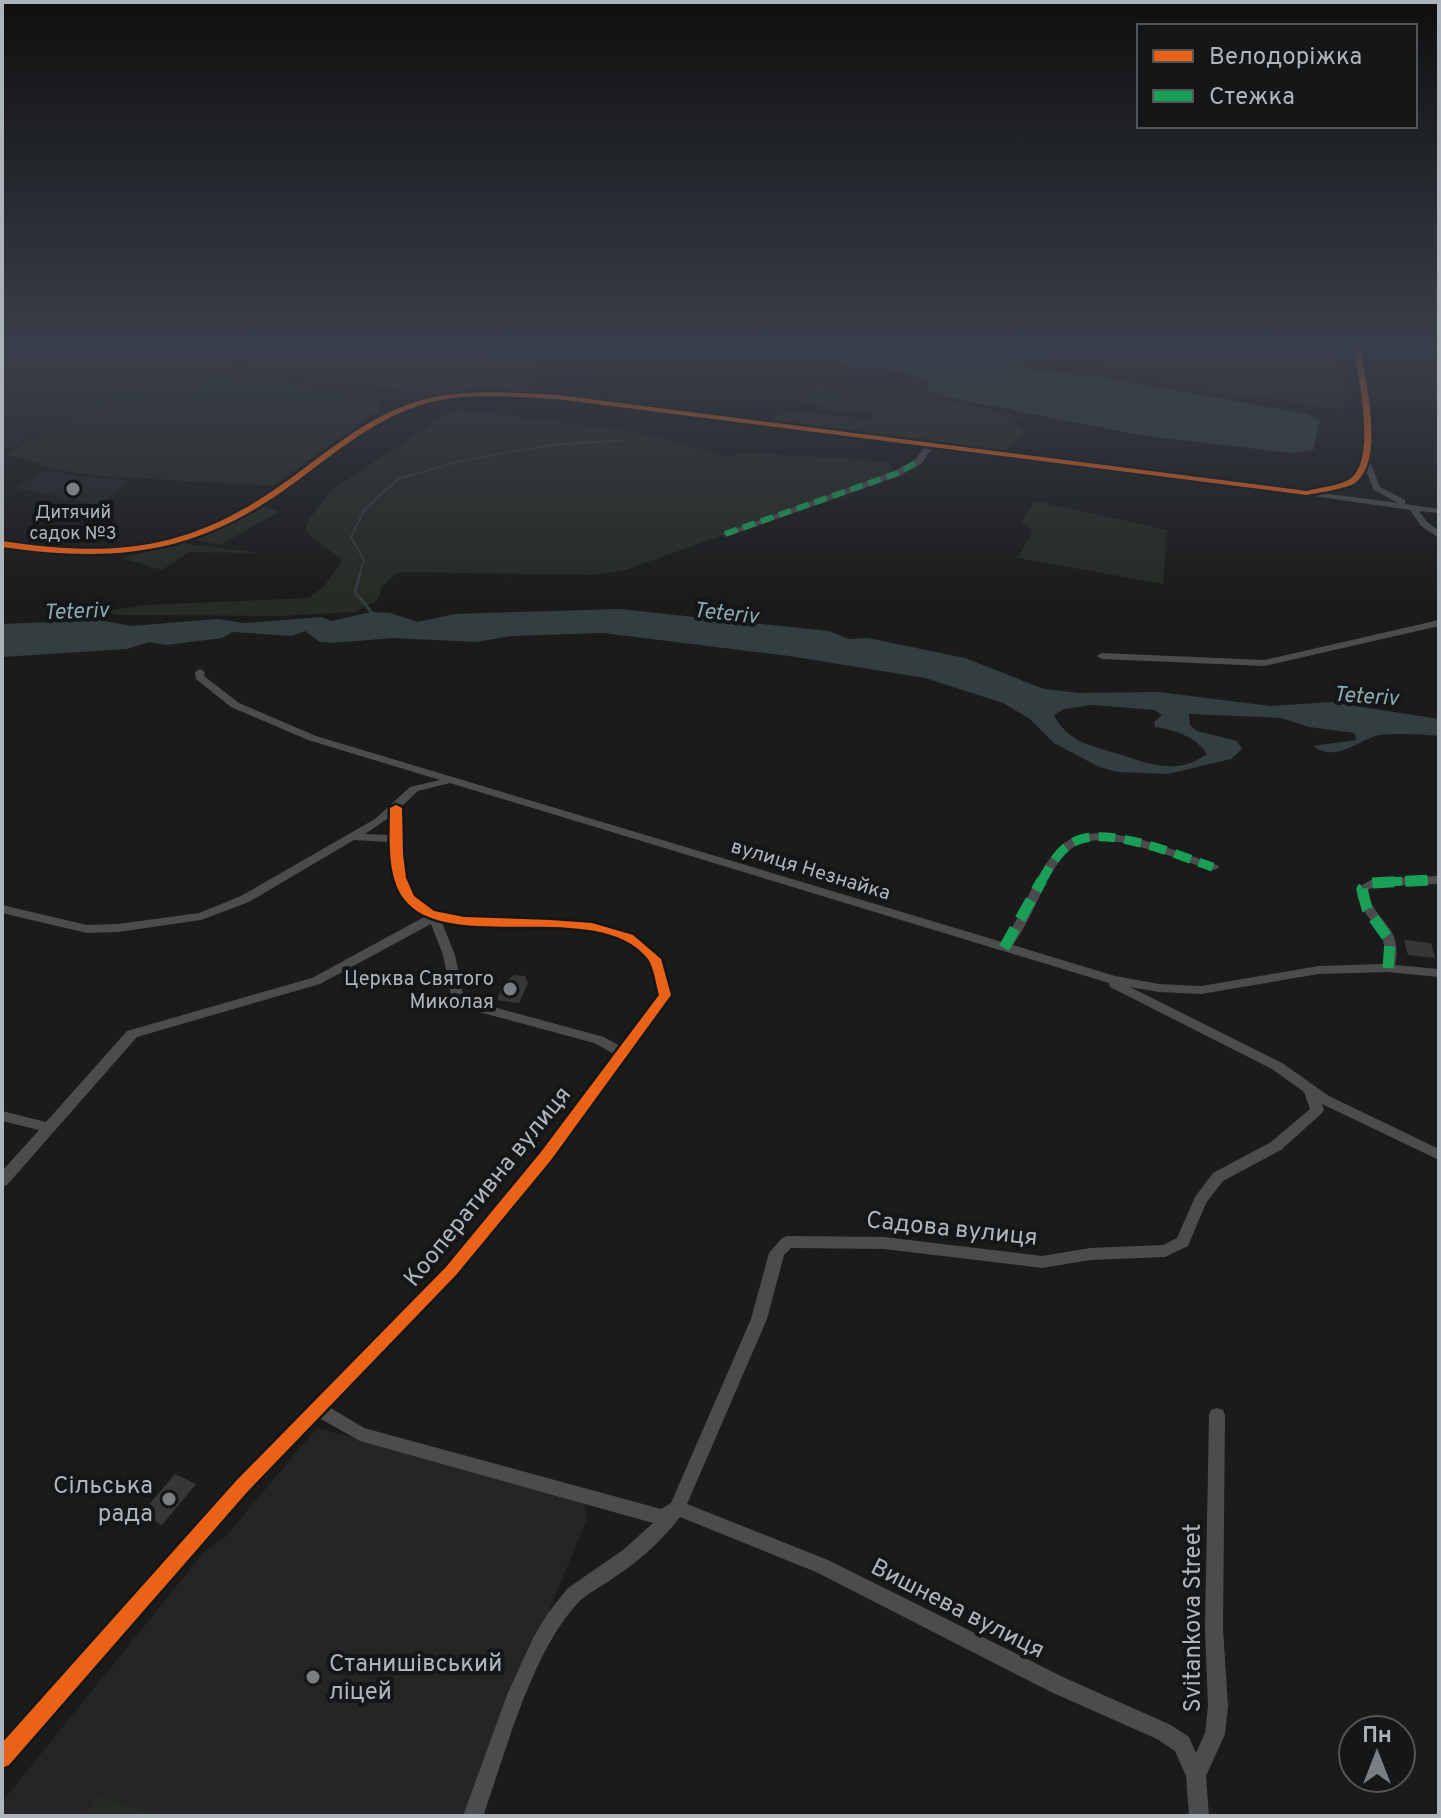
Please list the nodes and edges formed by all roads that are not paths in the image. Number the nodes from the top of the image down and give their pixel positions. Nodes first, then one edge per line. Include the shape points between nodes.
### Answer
1 (368, 429) edge
2 (799, 429) edge
3 (1368, 429) edge
4 (929, 446) junction
5 (1366, 462) junction
6 (1185, 478) junction
7 (1307, 493) junction
8 (1413, 508) junction
9 (1437, 511) edge
10 (725, 534) dead end
11 (1439, 535) edge
12 (2, 544) edge
13 (1439, 623) edge
14 (1427, 627) junction
15 (1439, 632) edge
16 (1102, 656) dead end
17 (200, 672) dead end
18 (460, 783) junction
19 (396, 808) junction
20 (349, 838) junction
21 (396, 839) junction
22 (1213, 867) dead end
23 (1439, 880) edge
24 (2, 909) edge
25 (434, 917) junction
26 (1004, 948) junction
27 (1388, 968) junction
28 (1439, 973) edge
29 (1093, 974) junction
30 (623, 1053) junction
31 (1310, 1089) junction
32 (2, 1116) edge
33 (47, 1127) junction
34 (1439, 1155) edge
35 (2, 1181) edge
36 (316, 1408) junction
37 (1217, 1415) dead end
38 (677, 1508) junction
39 (2, 1758) edge
40 (1196, 1776) junction
41 (473, 1816) edge
42 (1199, 1816) edge

1 - 12 street via 250,509 185,538 94,556
2 - 4 street
3 - 5 street
4 - 6 street
4 - 10 street via 919,461 898,473
5 - 6 street via 1339,476 1306,482
5 - 7 street via 1352,482
5 - 9 street via 1383,492
6 - 7 street
7 - 8 street
8 - 9 street
8 - 11 street
13 - 14 street
14 - 15 street
14 - 16 street via 1264,663
17 - 18 street, вулиця Незнайка via 199,677 235,705 287,730
18 - 19 street via 423,785
18 - 26 street, вулиця Незнайка
19 - 20 street
19 - 21 street
20 - 21 street
20 - 24 street via 245,899 201,916 87,929
21 - 25 street via 409,898
22 - 26 street via 1126,842 1081,839 1064,849 1048,869
23 - 27 street via 1372,883 1362,889 1364,902 1391,937
25 - 30 street via 449,955 458,1002 599,1040
25 - 30 street, Кооперативна вулиця via 566,923 639,944 661,969 665,995
25 - 33 street via 316,981 132,1034
26 - 29 street, вулиця Незнайка
27 - 28 street, вулиця Незнайка
27 - 29 street, вулиця Незнайка via 1293,973 1201,990 1159,988
29 - 31 street via 1277,1066
30 - 36 street, Кооперативна вулиця via 451,1271
31 - 34 street
31 - 38 street, Садова вулиця via 1317,1110 1276,1146 1218,1177 1200,1201 1183,1242 1165,1251 1042,1262 897,1244 787,1242 777,1253 759,1319
32 - 33 street
33 - 35 street
36 - 38 street via 360,1434 608,1506 664,1518
36 - 39 street, Кооперативна вулиця
37 - 40 street, Svitankova Street via 1218,1706 1215,1734
38 - 40 street, Вишнева вулиця via 822,1566 1058,1685 1164,1732 1182,1744
38 - 41 street via 633,1555 572,1596 552,1624
40 - 42 street, Svitankova Street

